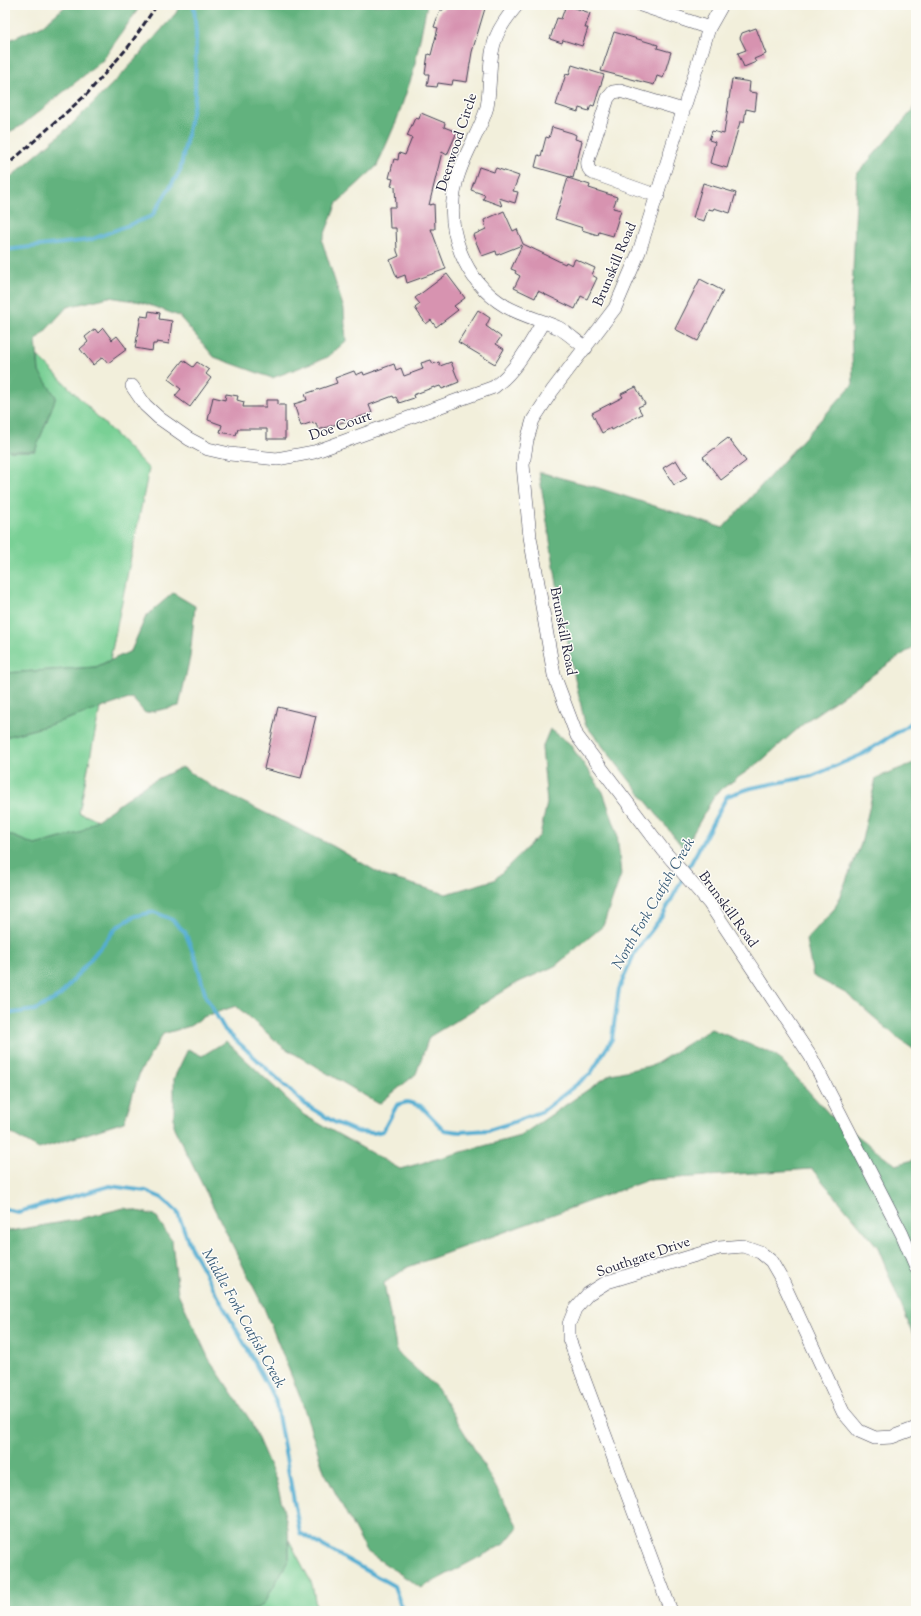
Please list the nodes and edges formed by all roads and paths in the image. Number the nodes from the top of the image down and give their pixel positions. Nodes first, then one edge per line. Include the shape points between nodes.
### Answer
1 (517, 5) edge
2 (640, 5) edge
3 (722, 5) edge
4 (709, 28) junction
5 (683, 110) junction
6 (658, 196) junction
7 (543, 322) junction
8 (586, 348) junction
9 (132, 386) dead end
10 (916, 1267) edge
11 (916, 1428) edge
12 (671, 1611) edge

1 - 7 street, Deerwood Circle via 501,25 492,47 487,106 462,162 451,209 459,249 474,279 506,306
2 - 4 street
3 - 4 street, Brunskill Road
4 - 5 street, Brunskill Road
5 - 6 street, Brunskill Road
5 - 6 street via 620,91 613,92 608,98 588,160 588,167 593,173
6 - 8 street, Brunskill Road via 639,252 615,308
7 - 8 street, Deerwood Circle via 560,328
7 - 9 street, Doe Court via 518,363 494,386 314,452 277,459 230,454 208,449 188,439 145,405
8 - 10 street, Brunskill Road via 533,420 523,465 530,537 554,675 577,736 664,850 709,903 811,1057 902,1234
11 - 12 street, Southgate Drive via 892,1437 875,1438 859,1431 843,1412 782,1280 771,1261 760,1252 743,1246 719,1248 607,1282 588,1294 575,1309 569,1324 568,1339

